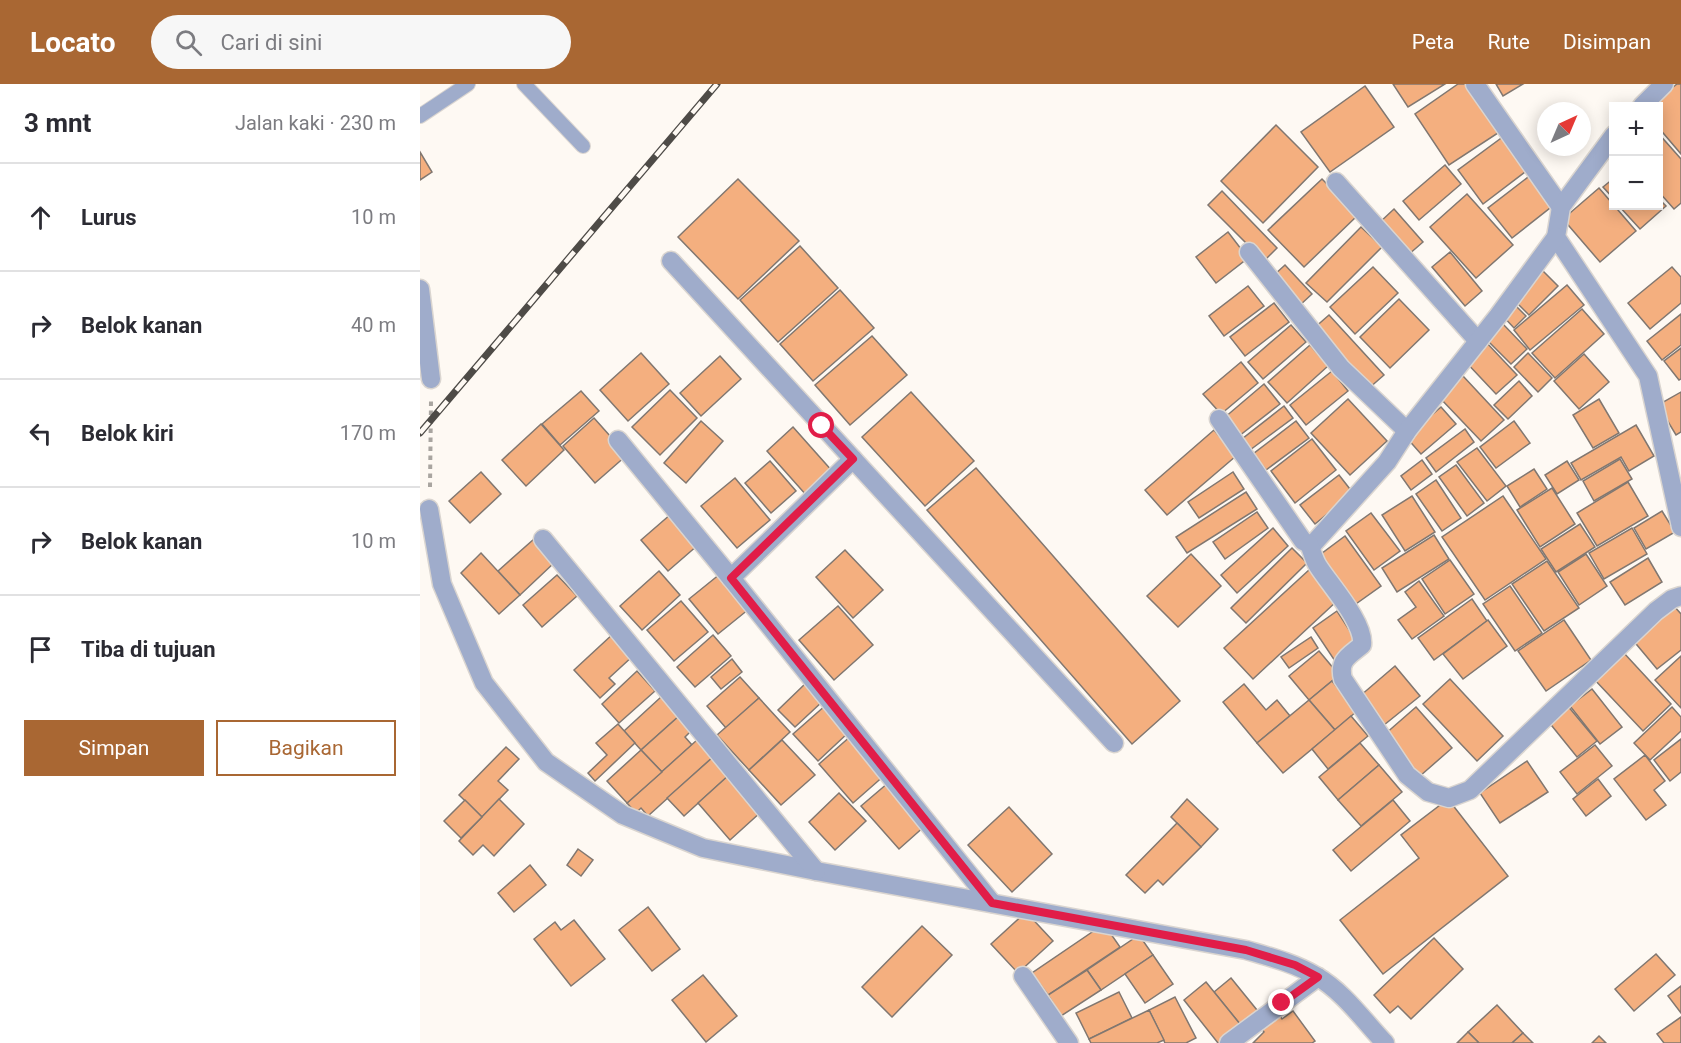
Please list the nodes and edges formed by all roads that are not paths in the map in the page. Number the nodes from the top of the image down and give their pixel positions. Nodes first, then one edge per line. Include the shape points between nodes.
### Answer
1 (468, 84) edge
2 (524, 84) edge
3 (1475, 84) edge
4 (1664, 84) edge
5 (1646, 102) edge
6 (420, 116) edge
7 (1609, 142) edge
8 (582, 146) dead end
9 (1336, 182) dead end
10 (1561, 207) junction
11 (1556, 237) junction
12 (1249, 252) dead end
13 (671, 261) dead end
14 (420, 289) edge
15 (1478, 341) junction
16 (431, 379) road end
17 (1219, 419) dead end
18 (1407, 431) junction
19 (618, 440) dead end
20 (853, 459) junction
21 (429, 509) road end
22 (1681, 527) edge
23 (543, 539) dead end
24 (1309, 544) junction
25 (731, 578) junction
26 (1681, 596) edge
27 (1114, 742) dead end
28 (816, 871) junction
29 (992, 903) junction
30 (1023, 976) dead end
31 (1318, 977) junction
32 (1070, 1043) edge
33 (1229, 1043) edge
34 (1385, 1043) edge

1 - 6 lane
2 - 8 lane
3 - 10 street
4 - 5 street
7 - 10 street
9 - 15 street
10 - 11 street
11 - 15 street
11 - 22 street via 1648,376
12 - 18 street via 1341,368
13 - 20 street
14 - 16 street
15 - 18 street
17 - 24 street via 1303,541
18 - 24 street via 1387,462
19 - 25 street
20 - 25 street
20 - 27 street
21 - 28 street via 442,584 484,683 546,762 623,815 702,848
23 - 28 street
24 - 26 street via 1317,565 1346,604 1363,638 1362,645 1342,663 1343,679 1407,775 1428,792 1449,798 1470,790 1656,611
25 - 29 street
28 - 29 street
29 - 31 street via 1246,950 1295,965
30 - 32 street
31 - 33 street
31 - 34 street

